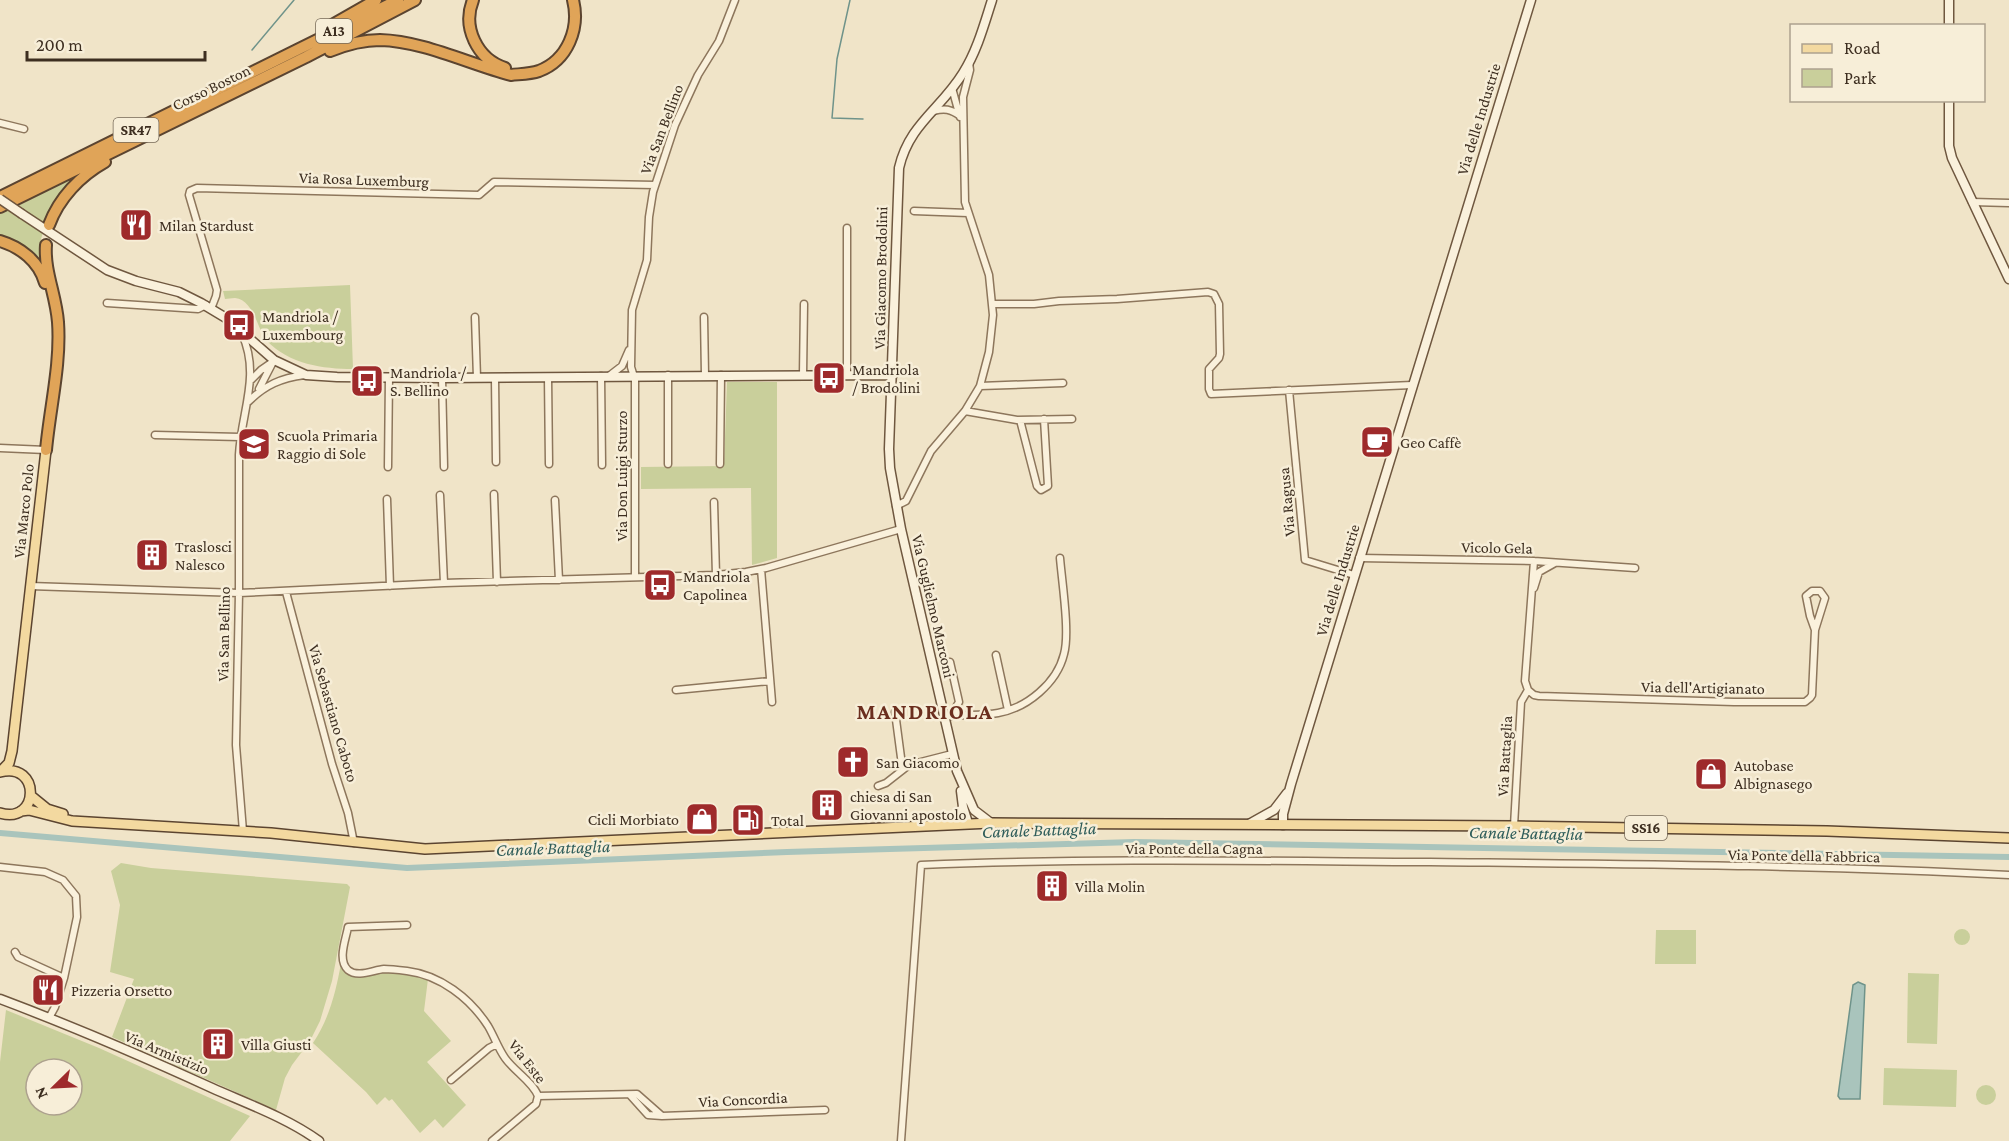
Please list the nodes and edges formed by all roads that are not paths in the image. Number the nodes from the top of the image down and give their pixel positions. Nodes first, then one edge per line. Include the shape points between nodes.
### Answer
1 (376, 0) edge
2 (398, 0) edge
3 (414, 0) edge
4 (473, 0) edge
5 (569, 0) edge
6 (573, 0) edge
7 (735, 0) edge
8 (992, 0) edge
9 (1531, 0) edge
10 (1949, 0) edge
11 (1949, 24) edge
12 (306, 57) junction
13 (969, 62) junction
14 (271, 63) junction
15 (953, 88) junction
16 (963, 97) junction
17 (1949, 102) edge
18 (930, 112) junction
19 (960, 116) junction
20 (0, 123) edge
21 (963, 124) junction
22 (24, 129) dead end
23 (158, 129) junction
24 (655, 186) junction
25 (0, 198) edge
26 (1972, 202) junction
27 (2009, 202) edge
28 (0, 207) edge
29 (914, 211) dead end
30 (968, 213) junction
31 (49, 225) dead end
32 (847, 228) dead end
33 (0, 241) edge
34 (46, 244) dead end
35 (2009, 279) edge
36 (179, 292) junction
37 (108, 303) dead end
38 (804, 304) dead end
39 (992, 304) junction
40 (208, 307) junction
41 (177, 308) junction
42 (476, 317) dead end
43 (705, 317) dead end
44 (240, 331) junction
45 (630, 347) junction
46 (274, 360) junction
47 (626, 373) junction
48 (306, 375) junction
49 (668, 375) junction
50 (705, 375) junction
51 (721, 375) junction
52 (803, 375) junction
53 (847, 375) junction
54 (892, 375) junction
55 (605, 376) junction
56 (389, 377) junction
57 (548, 377) junction
58 (442, 378) junction
59 (477, 378) junction
60 (495, 378) junction
61 (250, 381) junction
62 (1063, 383) dead end
63 (1412, 385) junction
64 (980, 386) junction
65 (1289, 390) junction
66 (257, 393) junction
67 (248, 403) junction
68 (964, 411) junction
69 (1044, 419) junction
70 (1072, 419) dead end
71 (1020, 420) junction
72 (48, 423) junction
73 (155, 435) dead end
74 (240, 437) junction
75 (0, 447) edge
76 (46, 450) junction
77 (496, 462) dead end
78 (549, 464) dead end
79 (668, 464) dead end
80 (720, 464) dead end
81 (602, 465) dead end
82 (388, 467) dead end
83 (444, 467) dead end
84 (892, 486) joint
85 (494, 494) dead end
86 (440, 495) dead end
87 (387, 499) dead end
88 (555, 500) dead end
89 (714, 502) dead end
90 (896, 506) junction
91 (901, 529) junction
92 (1060, 558) dead end
93 (1359, 558) junction
94 (1534, 561) junction
95 (1557, 563) junction
96 (1635, 568) dead end
97 (761, 569) junction
98 (716, 575) junction
99 (1354, 575) junction
100 (635, 577) junction
101 (559, 580) junction
102 (497, 582) junction
103 (444, 584) junction
104 (30, 586) junction
105 (390, 586) junction
106 (286, 592) junction
107 (239, 593) junction
108 (1532, 594) junction
109 (1815, 630) junction
110 (996, 655) dead end
111 (950, 662) dead end
112 (770, 681) junction
113 (676, 690) dead end
114 (1528, 690) junction
115 (772, 702) dead end
116 (1008, 710) junction
117 (895, 712) dead end
118 (957, 716) junction
119 (944, 717) junction
120 (12, 750) junction
121 (952, 754) junction
122 (905, 768) junction
123 (0, 772) edge
124 (19, 773) junction
125 (1291, 784) junction
126 (878, 786) dead end
127 (31, 796) junction
128 (967, 806) junction
129 (1274, 810) junction
130 (21, 811) junction
131 (0, 813) edge
132 (89, 821) junction
133 (969, 823) junction
134 (991, 823) junction
135 (949, 824) junction
136 (1248, 825) junction
137 (1272, 825) junction
138 (1282, 825) junction
139 (1514, 826) junction
140 (243, 831) junction
141 (2009, 838) edge
142 (354, 843) junction
143 (1599, 865) joint
144 (0, 867) edge
145 (2009, 876) edge
146 (407, 925) dead end
147 (15, 952) dead end
148 (64, 978) junction
149 (0, 999) edge
150 (49, 1018) junction
151 (497, 1044) junction
152 (451, 1080) dead end
153 (538, 1096) junction
154 (825, 1110) dead end
155 (495, 1140) edge
156 (319, 1141) edge
157 (901, 1141) edge

1 - 14 highway
2 - 14 highway, A13
3 - 12 highway, A13
4 - 5 highway via 469,21 478,48 501,67 523,70 541,65 568,36 572,21
6 - 12 highway via 576,24 569,45 552,63 527,74 511,75 411,44 379,40
7 - 24 street, Via San Bellino via 719,41 675,125
8 - 13 street
9 - 63 street, Via delle Industrie
10 - 11 street
12 - 23 highway, Corso Boston / SR47
13 - 15 street
13 - 16 street
14 - 25 highway, Corso Boston / SR47
15 - 16 street
15 - 18 street, Via Giacomo Brodolini
15 - 19 street
16 - 21 street
17 - 26 street via 1949,146
18 - 19 street via 947,109
18 - 54 street, Via Giacomo Brodolini via 908,141 899,168
19 - 21 street
20 - 22 street
21 - 30 street
23 - 28 highway, Corso Boston / SR47
23 - 31 highway via 76,183
24 - 40 street, Via Rosa Luxemburg via 494,182 479,195 197,188 189,195 217,290
24 - 45 street, Via San Bellino via 645,268 632,310
25 - 36 street, bridge via 107,270
26 - 27 street
26 - 35 street
29 - 30 street
30 - 39 street via 989,275
32 - 53 street
33 - 72 highway via 22,250 44,278 54,345
34 - 72 highway via 58,322
36 - 40 street
36 - 41 street
37 - 41 street
38 - 52 street
39 - 64 street via 989,352
39 - 65 street via 1208,292 1214,294 1219,304 1220,354 1209,369 1211,394
40 - 41 street
40 - 44 street
42 - 59 street
43 - 50 street
44 - 46 street, Via San Bellino
44 - 61 street, Via San Bellino via 250,355
45 - 47 street, Via San Bellino
45 - 47 street, Via San Bellino via 631,371
46 - 48 street, Via San Bellino
46 - 61 street
46 - 66 street, Via San Bellino
47 - 49 street
47 - 55 street, Via San Bellino
47 - 100 street, Via Don Luigi Sturzo via 635,380
48 - 56 street, Via San Bellino
48 - 66 street, Via San Bellino via 275,381
49 - 50 street
49 - 79 street
50 - 51 street
51 - 52 street
51 - 80 street
52 - 53 street
53 - 54 street
54 - 84 street, Via Giacomo Brodolini
55 - 57 street, Via San Bellino
55 - 81 street
56 - 58 street, Via San Bellino
56 - 82 street
57 - 60 street, Via San Bellino
57 - 78 street
58 - 59 street, Via San Bellino
58 - 83 street
59 - 60 street, Via San Bellino
60 - 77 street
61 - 67 street, Via San Bellino
62 - 64 street
63 - 65 street
63 - 93 street, Via delle Industrie
64 - 68 street
65 - 99 street, Via Ragusa via 1305,560
66 - 67 street, Via San Bellino
67 - 74 street, Via San Bellino
68 - 71 street
68 - 90 street via 931,451 906,501
69 - 70 street
69 - 71 street
69 - 71 street via 1048,486 1041,490
72 - 76 highway
73 - 74 street
74 - 107 street, Via San Bellino
75 - 76 street, Via Marco Polo
76 - 104 main road, Via Marco Polo
84 - 90 street, Via Guglielmo Marconi
85 - 102 street
86 - 103 street
87 - 105 street
88 - 101 street
89 - 98 street
90 - 91 street, Via Guglielmo Marconi
91 - 97 street
91 - 119 street, Via Guglielmo Marconi
92 - 116 street via 1064,655 1046,685
93 - 94 street, Vicolo Gela
93 - 99 street, Via delle Industrie
94 - 95 street, Vicolo Gela
94 - 108 street
95 - 96 street, Vicolo Gela
95 - 108 street via 1539,572
97 - 98 street
97 - 112 street
98 - 100 street
99 - 125 street, Via delle Industrie
100 - 101 street
101 - 102 street
102 - 103 street
103 - 105 street
104 - 107 street
104 - 120 main road, Via Marco Polo
105 - 106 street
106 - 107 street
106 - 142 street, Via Sebastiano Caboto
107 - 140 street, Via San Bellino via 236,744
108 - 114 street via 1525,684
109 - 109 street via 1826,598 1820,591 1806,596
109 - 114 street, Via dell'Artigianato via 1812,695 1805,702 1539,696
110 - 116 street
111 - 118 street
112 - 113 street
112 - 115 street
114 - 139 street, Via Battaglia via 1521,702
116 - 118 street
117 - 122 street
118 - 119 street
119 - 121 street, Via Guglielmo Marconi
120 - 123 main road via 9,763
120 - 124 main road
121 - 122 street
121 - 128 street, Via Guglielmo Marconi
122 - 126 street
123 - 124 main road
124 - 127 main road via 29,783
125 - 129 street, Via delle Industrie
125 - 138 street, Via delle Industrie
127 - 130 main road
127 - 132 main road, SS16 via 47,809
128 - 133 street, Via Guglielmo Marconi
128 - 134 street, Via Guglielmo Marconi
128 - 135 street
129 - 136 street, Via delle Industrie
129 - 137 street, Via delle Industrie
130 - 131 main road, SS16
130 - 132 main road, SS16
132 - 140 main road, SS16
133 - 134 main road, SS16
133 - 135 main road, SS16
134 - 136 main road, SS16
135 - 142 main road, SS16 via 453,848
136 - 137 main road, SS16
137 - 138 main road, SS16
138 - 139 main road, SS16
139 - 141 main road, SS16
140 - 142 main road, SS16
143 - 145 street, Via Ponte della Fabbrica via 1834,868
143 - 157 street, Via Ponte della Cagna via 1140,861 921,865
144 - 148 street via 45,872 63,880 76,896 77,917
146 - 151 street, Via Este via 348,927 342,960 346,969 359,974 381,969 407,971 447,985 468,1001
147 - 148 street via 18,957
148 - 150 street
149 - 150 street, Via Armistizio
150 - 156 street, Via Armistizio via 284,1120
151 - 152 street, Via Este
151 - 153 street, Via Este
153 - 154 street, Via Concordia via 627,1095 648,1114 662,1116
153 - 155 street via 536,1104

